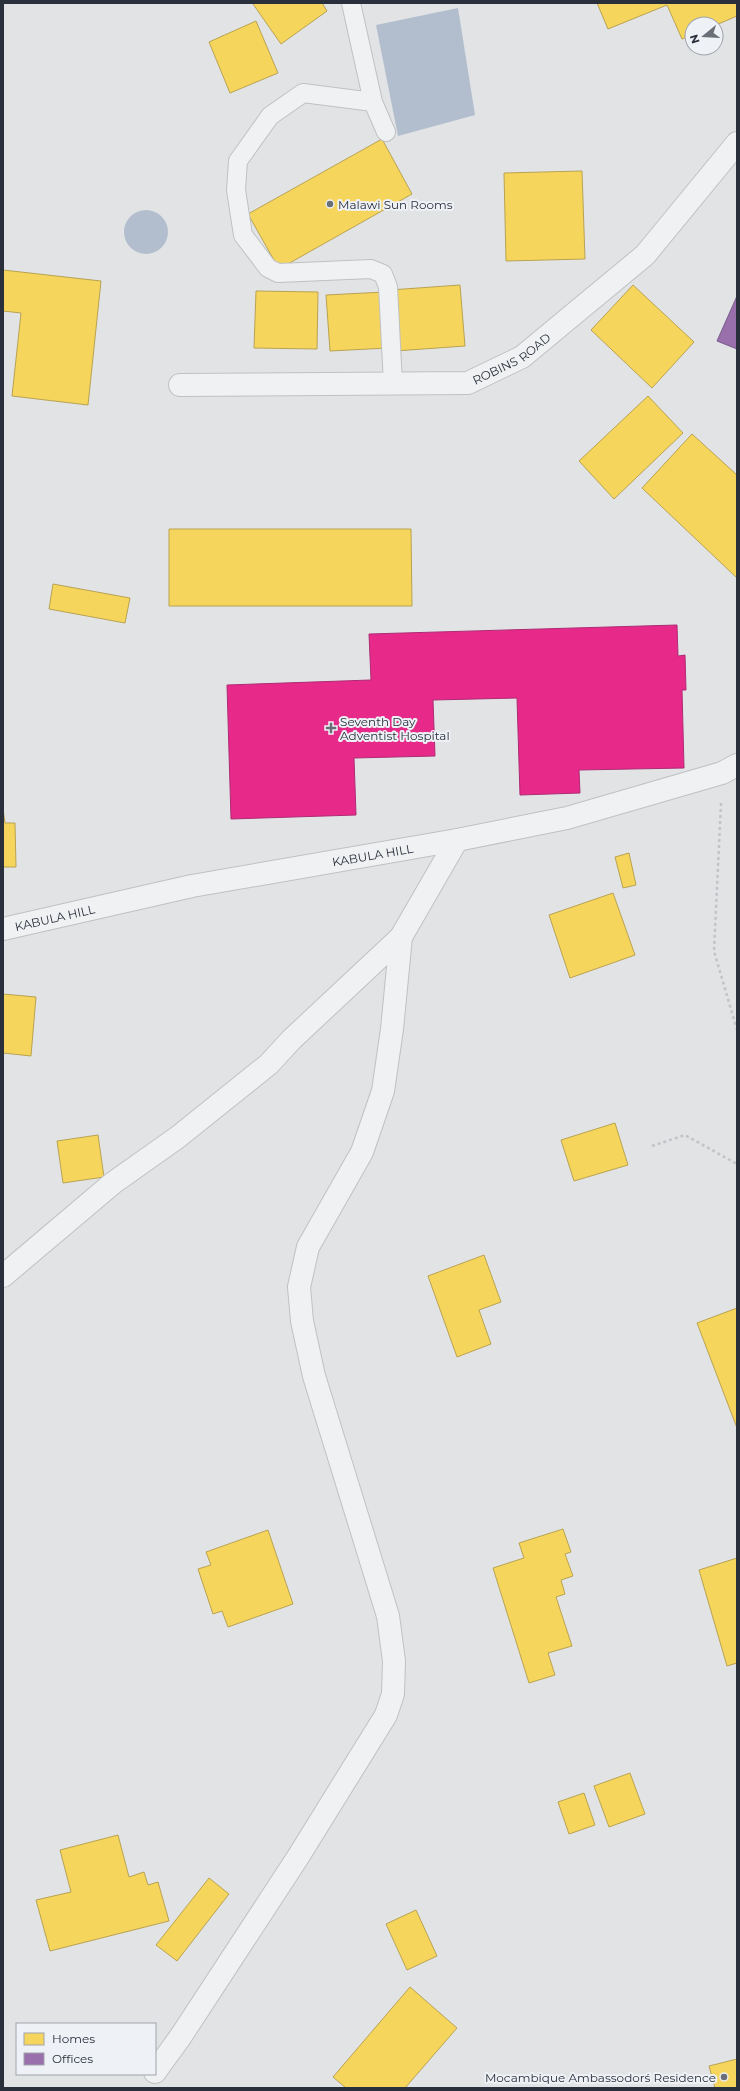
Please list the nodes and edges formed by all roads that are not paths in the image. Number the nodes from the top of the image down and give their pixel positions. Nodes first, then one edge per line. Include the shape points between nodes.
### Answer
1 (351, 3) edge
2 (373, 102) junction
3 (386, 132) dead end
4 (737, 143) edge
5 (393, 384) junction
6 (180, 385) dead end
7 (730, 769) edge
8 (456, 840) junction
9 (3, 929) edge
10 (401, 937) junction
11 (3, 1276) edge
12 (156, 2070) edge
13 (153, 2075) edge
14 (146, 2088) edge

1 - 2 lane
2 - 3 lane
2 - 5 lane via 303,93 270,116 238,161 236,190 243,235 268,268 278,273 371,269 383,274 388,287
4 - 5 street, ROBINS ROAD via 645,255 522,357 468,383
5 - 6 street, ROBINS ROAD
7 - 8 street, KABULA HILL via 567,818
8 - 9 street, KABULA HILL via 192,886
8 - 10 street
10 - 11 street via 291,1040 269,1064 178,1137 112,1183
10 - 12 street via 383,1091 362,1152 308,1247 299,1287 302,1321 314,1376 388,1616 394,1661 393,1694 386,1715 298,1857
13 - 14 street

